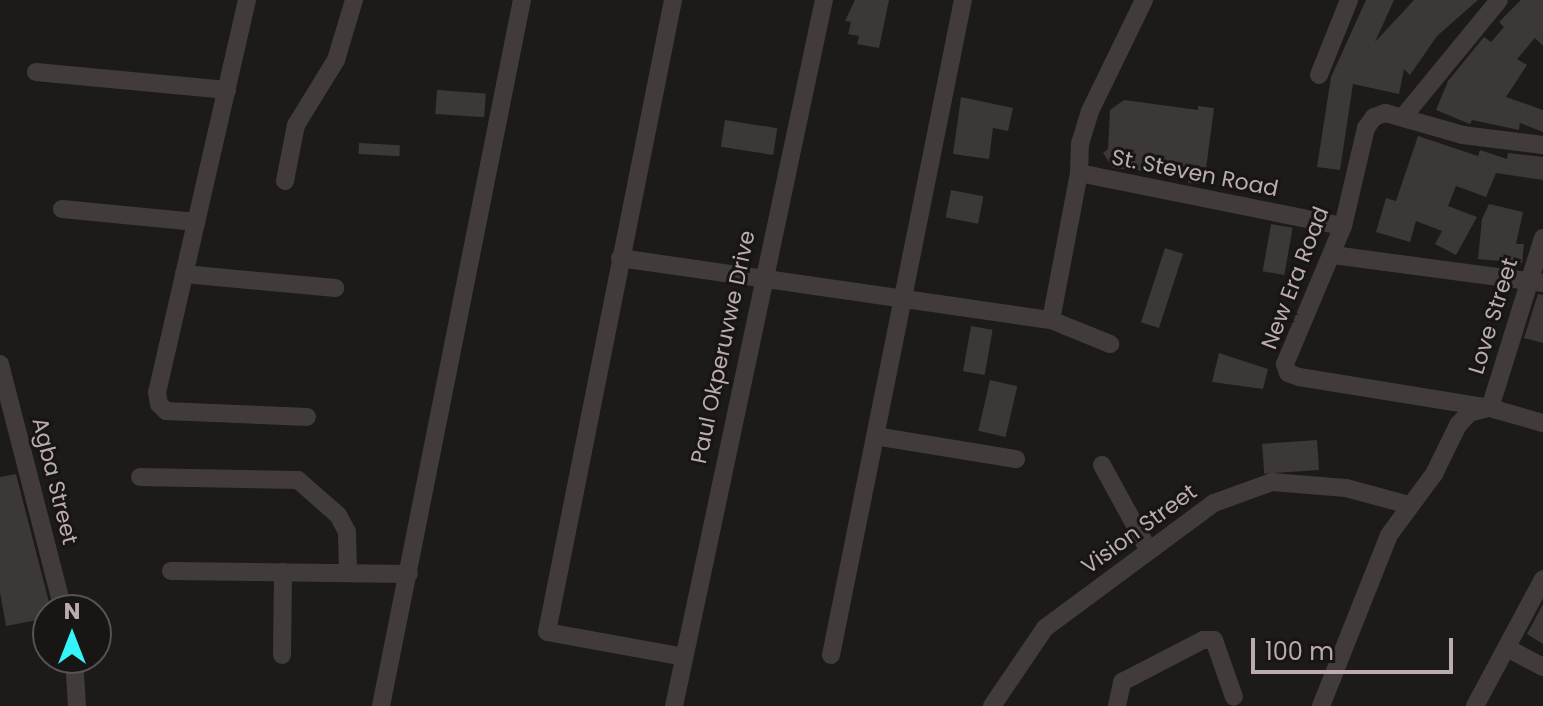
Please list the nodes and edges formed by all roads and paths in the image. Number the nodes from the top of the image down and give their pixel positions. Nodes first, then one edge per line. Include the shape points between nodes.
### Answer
1 (247, 0) edge
2 (354, 0) edge
3 (522, 0) edge
4 (673, 0) edge
5 (824, 0) edge
6 (963, 0) edge
7 (1144, 0) edge
8 (1349, 0) edge
9 (1499, 0) edge
10 (36, 72) dead end
11 (1319, 75) dead end
12 (227, 90) junction
13 (1403, 117) junction
14 (1543, 145) edge
15 (1079, 173) junction
16 (285, 181) dead end
17 (62, 209) dead end
18 (196, 222) junction
19 (1343, 226) junction
20 (1543, 238) edge
21 (1333, 255) junction
22 (620, 258) junction
23 (184, 274) junction
24 (763, 277) junction
25 (1535, 282) edge
26 (335, 288) dead end
27 (903, 298) junction
28 (1051, 320) junction
29 (1110, 344) dead end
30 (0, 364) edge
31 (1490, 408) junction
32 (307, 417) dead end
33 (1543, 423) edge
34 (875, 436) junction
35 (1016, 459) dead end
36 (1102, 465) dead end
37 (140, 477) dead end
38 (1409, 505) junction
39 (1149, 551) junction
40 (171, 571) dead end
41 (283, 572) junction
42 (348, 573) junction
43 (409, 574) junction
44 (1543, 579) edge
45 (59, 594) edge
46 (1507, 648) junction
47 (282, 655) dead end
48 (831, 655) dead end
49 (684, 657) junction
50 (1543, 667) edge
51 (75, 674) edge
52 (1234, 697) dead end
53 (77, 706) edge
54 (381, 706) edge
55 (674, 706) edge
56 (992, 706) edge
57 (1117, 706) edge
58 (1321, 706) edge
59 (1475, 706) edge

1 - 12 street
2 - 16 street via 336,60 296,125
3 - 43 street
4 - 22 street
5 - 24 street, Paul Okperuvwe Drive
6 - 27 street
7 - 15 street, St. Steven Road via 1090,111 1080,143
8 - 11 street
9 - 13 street
10 - 12 street
12 - 18 street
13 - 14 street via 1463,135
13 - 19 street, New Era Road via 1385,113 1366,128
15 - 19 street, St. Steven Road
15 - 28 street
17 - 18 street
18 - 23 street
19 - 21 street, New Era Road
20 - 25 street, Love Street
21 - 25 street
21 - 31 street, New Era Road via 1285,364 1288,373
22 - 24 street
22 - 49 street via 547,632 552,637
23 - 26 street
23 - 32 street via 159,404 166,411
24 - 27 street
24 - 49 street, Paul Okperuvwe Drive
25 - 31 street, Love Street
27 - 28 street
27 - 34 street
28 - 29 street
30 - 45 street, Agba Street
31 - 33 street, New Era Road
31 - 38 street via 1469,413 1458,425 1434,474
34 - 35 street
34 - 48 street
36 - 39 street
37 - 42 street via 298,480 338,515 347,532
38 - 39 street, Vision Street via 1346,488 1272,482 1214,503
38 - 58 street via 1389,535
39 - 56 street, Vision Street via 1045,628
40 - 41 street
41 - 42 street
41 - 47 street
42 - 43 street
43 - 54 street
44 - 46 street
46 - 50 street
46 - 59 street
49 - 55 street, Paul Okperuvwe Drive
51 - 53 street
52 - 57 street via 1214,640 1203,640 1122,682

